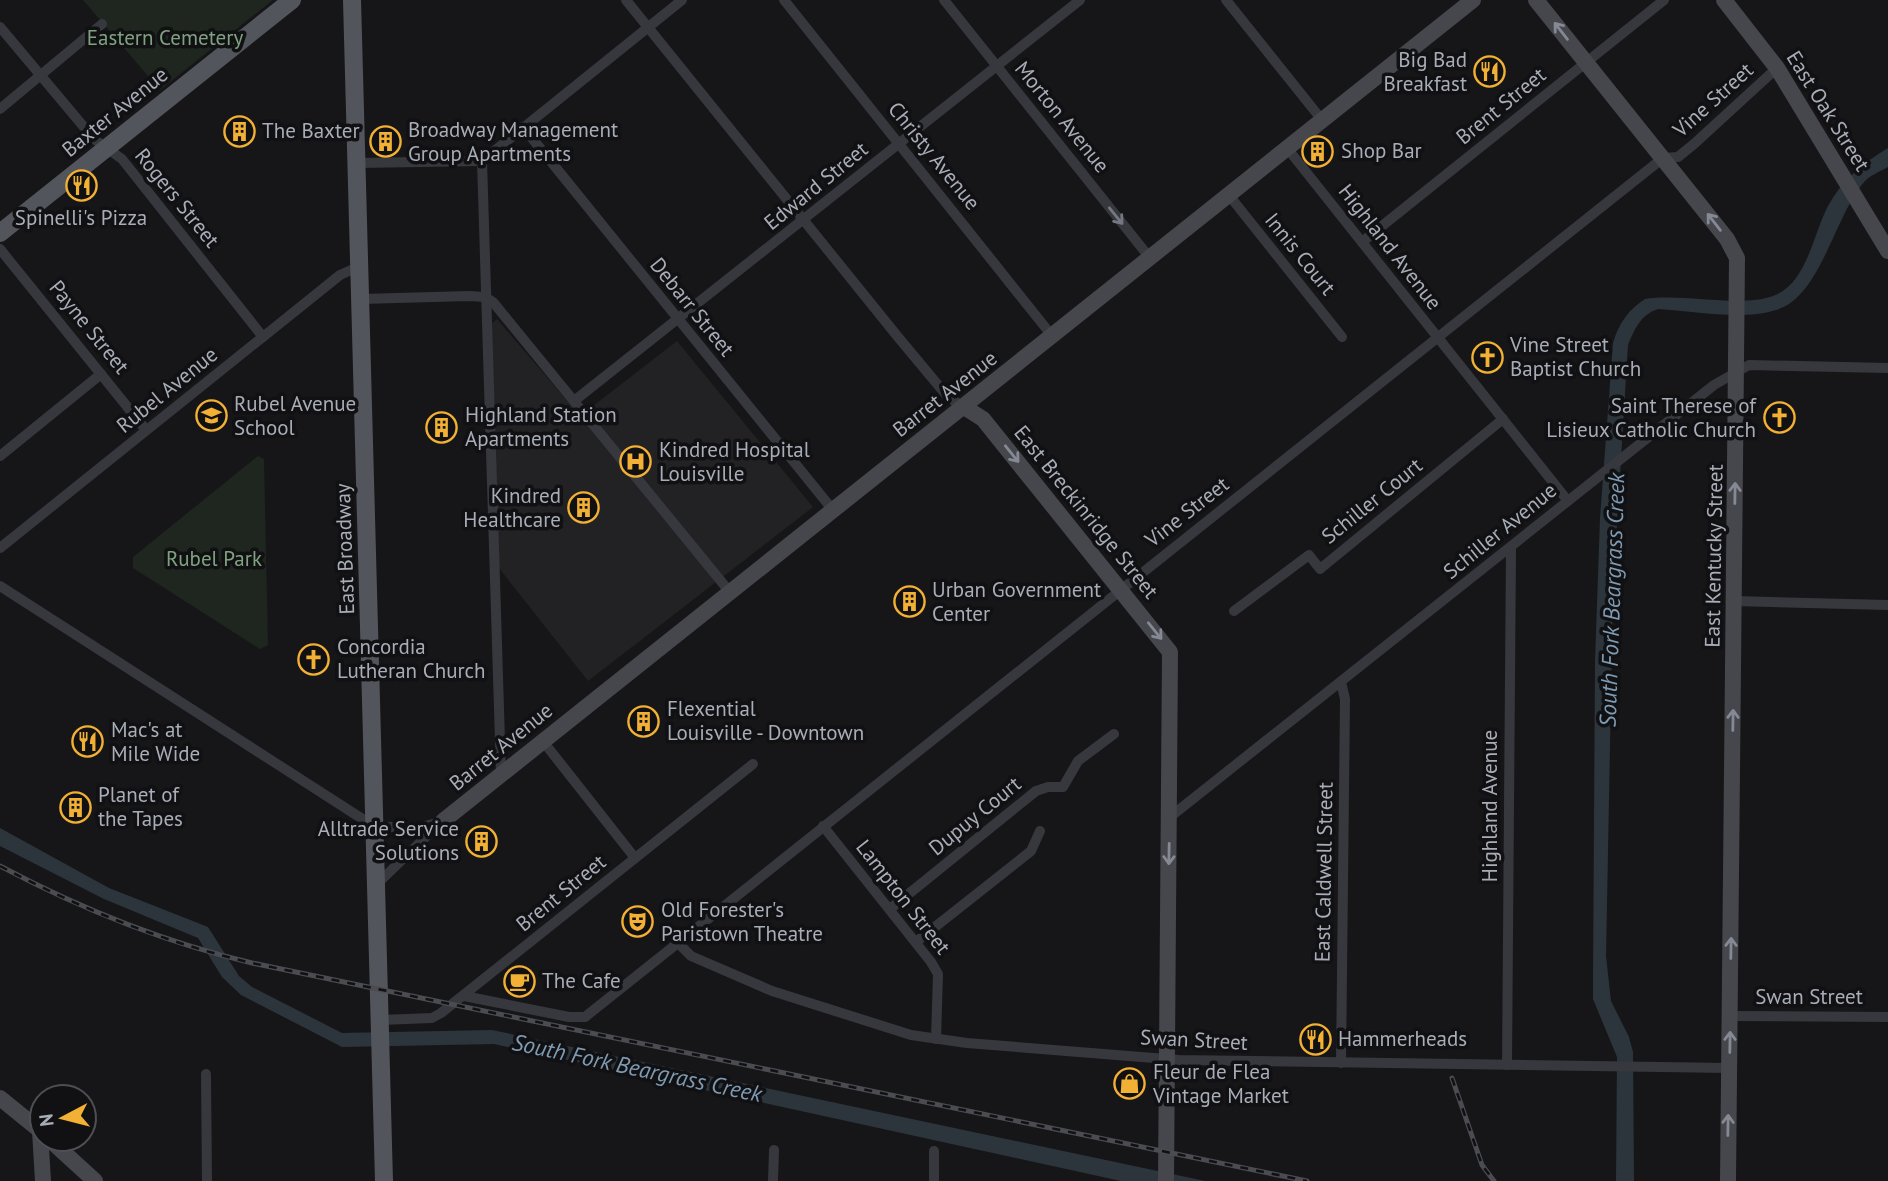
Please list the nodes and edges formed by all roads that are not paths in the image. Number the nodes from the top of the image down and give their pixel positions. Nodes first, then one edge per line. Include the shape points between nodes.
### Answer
1 (292, 0) edge
2 (352, 0) edge
3 (626, 0) edge
4 (682, 0) edge
5 (784, 0) edge
6 (944, 0) edge
7 (1080, 0) edge
8 (1226, 0) edge
9 (1472, 0) edge
10 (1536, 0) edge
11 (1664, 0) edge
12 (1724, 0) edge
13 (102, 24) dead end
14 (0, 27) edge
15 (648, 27) junction
16 (1586, 63) junction
17 (997, 66) junction
18 (1777, 68) junction
19 (41, 75) junction
20 (0, 109) edge
21 (1322, 120) junction
22 (523, 127) junction
23 (900, 143) junction
24 (107, 148) junction
25 (1287, 148) junction
26 (1663, 158) junction
27 (482, 161) junction
28 (358, 163) junction
29 (1228, 194) junction
30 (804, 220) junction
31 (0, 233) edge
32 (1362, 242) junction
33 (0, 249) edge
34 (1888, 251) edge
35 (1150, 258) junction
36 (360, 266) junction
37 (485, 297) junction
38 (361, 299) junction
39 (678, 320) junction
40 (263, 337) junction
41 (1052, 337) junction
42 (1342, 337) dead end
43 (1437, 338) junction
44 (1888, 368) edge
45 (1736, 372) junction
46 (102, 374) junction
47 (574, 401) junction
48 (964, 407) junction
49 (1503, 419) junction
50 (146, 430) junction
51 (0, 456) edge
52 (1568, 501) junction
53 (832, 509) junction
54 (0, 548) edge
55 (1511, 548) junction
56 (0, 586) edge
57 (1121, 589) junction
58 (729, 591) junction
59 (1734, 601) junction
60 (1888, 605) edge
61 (1234, 611) dead end
62 (1341, 682) junction
63 (1114, 734) dead end
64 (542, 740) junction
65 (753, 764) dead end
66 (501, 773) junction
67 (1170, 817) junction
68 (443, 821) junction
69 (824, 826) junction
70 (375, 827) junction
71 (1040, 831) dead end
72 (635, 858) junction
73 (377, 884) junction
74 (890, 909) junction
75 (916, 942) junction
76 (678, 943) junction
77 (464, 996) junction
78 (1730, 1016) junction
79 (1888, 1017) edge
80 (380, 1025) junction
81 (936, 1040) junction
82 (1167, 1059) junction
83 (1342, 1063) junction
84 (1507, 1065) junction
85 (1729, 1068) junction
86 (206, 1074) dead end
87 (0, 1098) edge
88 (28, 1121) edge
89 (774, 1150) dead end
90 (934, 1151) dead end
91 (44, 1153) edge
92 (65, 1153) edge
93 (1166, 1174) edge
94 (43, 1181) edge
95 (95, 1181) edge
96 (207, 1181) edge
97 (384, 1181) edge
98 (773, 1181) edge
99 (934, 1181) edge
100 (1728, 1181) edge

1 - 24 main road, Baxter Avenue
2 - 28 main road, East Broadway
3 - 15 street, East Breckinridge Street
4 - 15 street
5 - 23 street, Christy Avenue
6 - 17 street, Morton Avenue
7 - 17 street, Edward Street
8 - 21 street
9 - 21 street, Barret Avenue
16 -> 10 street, East Kentucky Street
11 - 16 street, Brent Street
12 - 18 street, East Oak Street
13 - 19 street
14 - 19 street, Rogers Street
15 - 22 street
15 - 30 street, East Breckinridge Street
16 - 26 street, East Kentucky Street
16 - 32 street, Brent Street
17 - 23 street, Edward Street
17 -> 35 street, Morton Avenue
18 - 26 street, Vine Street via 1713,130 1678,157
18 - 34 street, East Oak Street
19 - 20 street
19 - 24 street, Rogers Street via 94,139
21 - 25 street, Barret Avenue
22 - 27 street
22 - 39 street, Debarr Street
23 - 30 street, Edward Street
23 - 41 street, Christy Avenue
24 - 31 main road, Baxter Avenue
24 - 40 street, Rogers Street via 122,159
25 - 29 street, Barret Avenue
25 - 32 street, Highland Avenue
26 - 43 street, Vine Street
45 -> 26 street, East Kentucky Street via 1737,258
27 - 28 street
27 - 37 street
28 - 36 main road, East Broadway
29 - 35 street, Barret Avenue
29 - 42 street, Innis Court
30 - 39 street, Edward Street
30 - 48 street, East Breckinridge Street via 948,397
32 - 43 street, Highland Avenue
33 - 46 street, Payne Street
35 - 41 street, Barret Avenue
36 - 38 main road, East Broadway
36 - 40 street, Rubel Avenue via 340,275
37 - 38 street
37 - 47 street
37 - 66 street
38 - 70 main road, East Broadway
39 - 47 street, Edward Street
39 - 53 street, Debarr Street
40 - 50 street, Rubel Avenue
41 - 48 street, Barret Avenue
43 - 49 street, Highland Avenue
43 - 57 street, Vine Street
44 - 45 street, Schiller Avenue via 1749,365
45 - 52 street, Schiller Avenue
59 -> 45 street, East Kentucky Street
46 - 50 street, Payne Street
46 - 51 street
47 - 58 street
48 - 53 street, Barret Avenue
48 -> 57 street, East Breckinridge Street via 984,419
49 - 52 street, Highland Avenue
49 - 61 street, Schiller Court via 1320,569 1308,555
50 - 54 street, Rubel Avenue
52 - 55 street, Schiller Avenue
53 - 58 street, Barret Avenue
55 - 62 street, Schiller Avenue
55 - 84 street, Highland Avenue
56 - 70 street
57 -> 67 street, East Breckinridge Street via 1170,652
57 - 69 street, Vine Street
58 - 64 street, Barret Avenue
59 - 60 street
78 -> 59 street, East Kentucky Street
62 - 67 street, Schiller Avenue
62 - 83 street, East Caldwell Street via 1345,699
63 - 74 street, Dupuy Court via 1078,761 1063,787 1036,791
64 - 66 street, Barret Avenue
64 - 72 street
65 - 72 street, Brent Street
66 - 68 street, Barret Avenue
67 -> 82 street, East Breckinridge Street
68 - 70 street, Barret Avenue via 422,827
68 - 73 street, Barret Avenue
69 - 74 street, Lampton Street
69 - 76 street, Vine Street
70 - 73 main road, East Broadway
71 - 75 street via 1031,851
72 - 77 street, Brent Street
73 - 80 main road, East Broadway
74 - 75 street, Lampton Street
75 - 81 street, Lampton Street via 938,974
76 - 77 street, Vine Street via 580,1018
76 - 81 street, Swan Street via 691,956 772,991
77 - 80 street, Brent Street via 432,1018
78 - 79 street, Swan Street
85 -> 78 street, East Kentucky Street
80 - 97 main road, East Broadway
81 - 82 street, Swan Street
82 - 83 street, Swan Street
82 - 93 street, East Breckinridge Street
83 - 84 street, Swan Street
84 - 85 street, Swan Street
100 -> 85 street, East Kentucky Street
86 - 96 street
87 - 88 street
89 - 98 street
90 - 99 street
91 - 94 street
92 - 95 street

